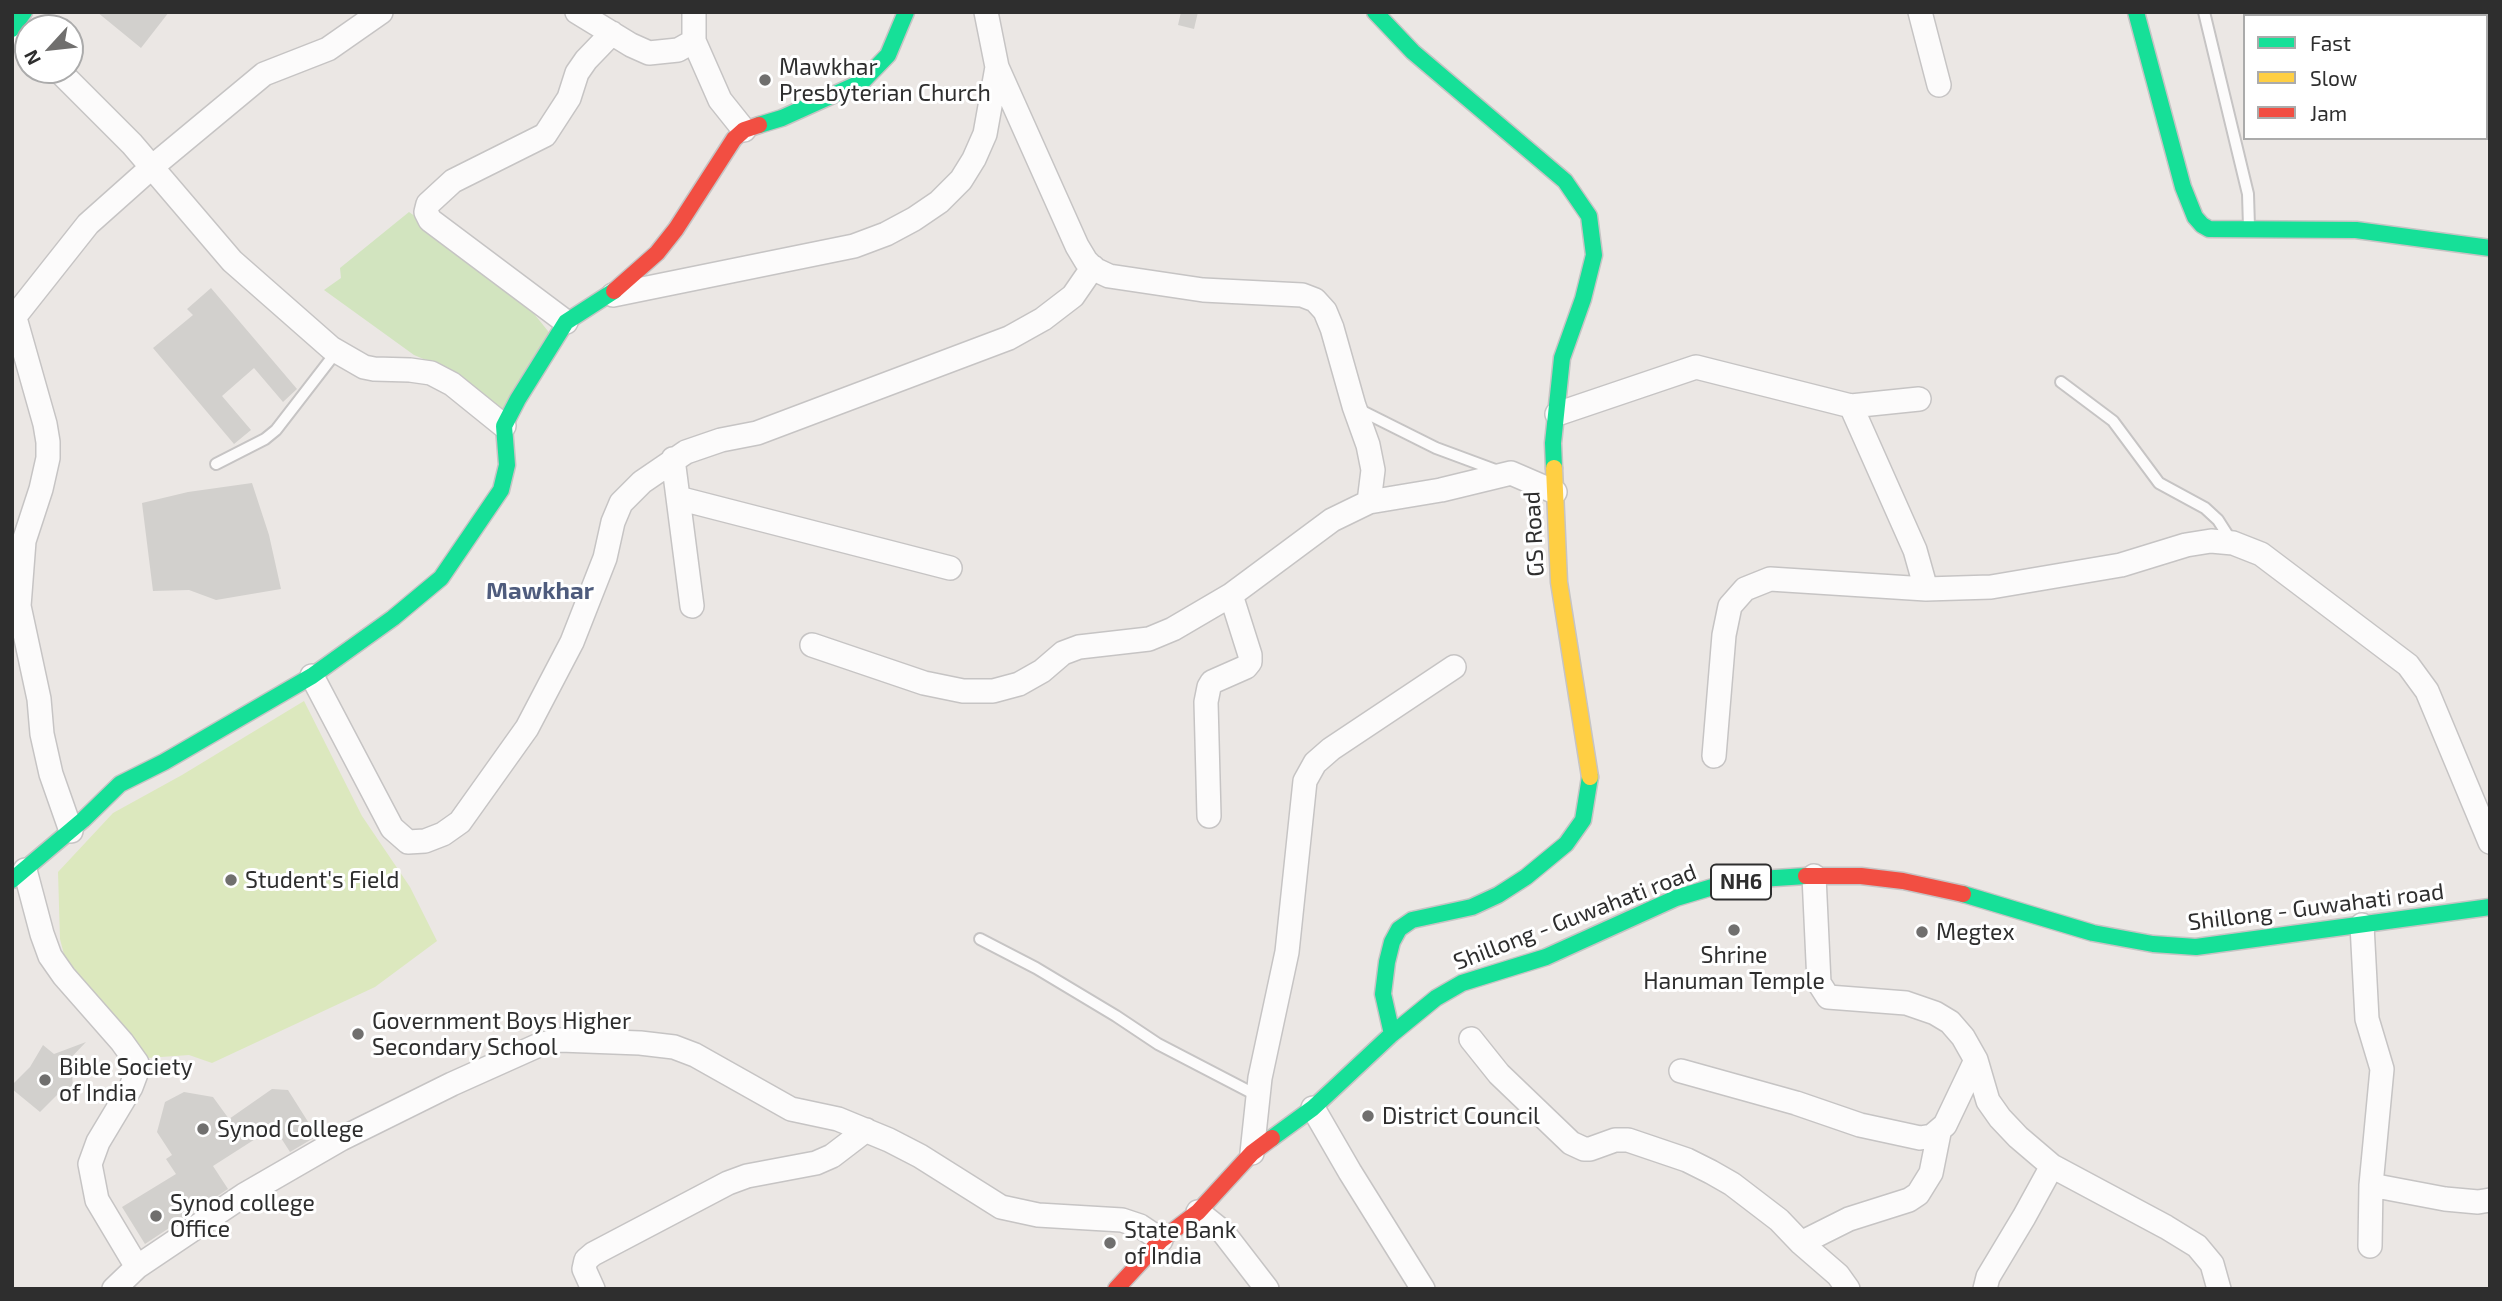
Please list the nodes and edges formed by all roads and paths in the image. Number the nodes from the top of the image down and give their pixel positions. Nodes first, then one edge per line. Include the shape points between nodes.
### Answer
1 (24, 12) edge
2 (381, 12) edge
3 (577, 12) edge
4 (694, 12) edge
5 (906, 12) edge
6 (986, 12) edge
7 (1375, 12) edge
8 (1920, 12) edge
9 (2136, 12) edge
10 (2204, 12) edge
11 (12, 31) edge
12 (612, 33) junction
13 (694, 41) junction
14 (997, 67) junction
15 (72, 84) edge
16 (1939, 85) dead end
17 (744, 130) junction
18 (152, 167) junction
19 (2249, 230) junction
20 (2490, 248) edge
21 (1093, 267) junction
22 (608, 296) junction
23 (13, 319) edge
24 (566, 322) junction
25 (337, 351) junction
26 (2061, 382) dead end
27 (1919, 399) dead end
28 (1851, 406) junction
29 (1354, 407) junction
30 (1557, 414) junction
31 (505, 426) junction
32 (673, 459) junction
33 (216, 464) dead end
34 (1511, 473) junction
35 (1555, 492) junction
36 (678, 498) junction
37 (1369, 502) junction
38 (2233, 543) junction
39 (950, 568) dead end
40 (1926, 589) junction
41 (1231, 595) junction
42 (692, 606) dead end
43 (16, 611) edge
44 (812, 645) dead end
45 (1454, 667) dead end
46 (312, 676) junction
47 (1714, 756) dead end
48 (1209, 816) dead end
49 (71, 831) junction
50 (2490, 842) edge
51 (19, 875) edge
52 (1814, 876) junction
53 (2490, 907) edge
54 (2362, 925) junction
55 (980, 939) dead end
56 (1392, 1034) junction
57 (1471, 1039) dead end
58 (1976, 1060) junction
59 (1681, 1071) dead end
60 (1258, 1096) junction
61 (1312, 1108) junction
62 (866, 1130) junction
63 (1939, 1133) junction
64 (1252, 1153) junction
65 (2052, 1166) junction
66 (2371, 1185) junction
67 (2490, 1200) edge
68 (1198, 1212) junction
69 (1161, 1240) junction
70 (1801, 1244) junction
71 (2370, 1246) dead end
72 (137, 1267) junction
73 (114, 1289) edge
74 (593, 1289) edge
75 (1116, 1289) edge
76 (1267, 1289) edge
77 (1423, 1289) edge
78 (1848, 1289) edge
79 (1985, 1289) edge
80 (2219, 1289) edge

1 - 11 main road
2 - 18 street via 328,49 264,74
3 - 12 street
4 - 13 street
5 - 17 main road via 888,55 862,82 805,109
6 - 14 street
7 - 30 main road, GS Road via 1413,52 1565,181 1588,216 1594,255 1562,359
8 - 16 street
9 - 19 main road via 2195,217 2209,229
10 - 19 lane via 2248,194
12 - 13 street via 649,53 678,50
12 - 24 street via 577,73 569,98 545,135 453,181 428,204 426,212 430,220
13 - 17 street via 720,100
14 - 21 street via 1077,246
14 - 22 street via 985,134 974,159 961,180 914,219 853,246
15 - 18 street
17 - 22 main road via 657,253
18 - 23 street via 88,224
18 - 25 street via 232,261
19 - 20 main road via 2356,230
21 - 29 street via 1109,276 1203,290 1303,295 1315,300 1332,328
21 - 32 street via 1066,302 997,343 757,433 721,440
22 - 24 main road
23 - 43 street via 48,442 41,489 24,541
24 - 31 main road
25 - 31 street via 364,367 431,373
25 - 33 lane via 276,430
26 - 38 lane via 2113,421 2160,483 2205,508
27 - 28 street
28 - 30 street via 1696,367
28 - 40 street via 1915,550
29 - 34 lane via 1436,448
29 - 37 street via 1373,470
30 - 35 main road, GS Road
31 - 46 main road via 507,464 501,490 441,578
32 - 36 street
32 - 46 street via 621,503 577,630 527,728 460,822 443,834 408,842 392,828
34 - 35 street
34 - 37 street
35 - 56 main road, GS Road via 1559,582 1591,781 1583,820 1566,844 1498,895 1472,907 1412,920 1399,929 1389,952 1383,995
36 - 39 street
36 - 42 street
37 - 41 street via 1332,520
38 - 40 street via 2186,545 2121,565 2039,580
38 - 50 street via 2261,554 2408,665 2427,691
40 - 47 street via 1770,579 1745,589 1730,606 1724,635
41 - 44 street via 1149,639 1079,647 1030,678 993,691 924,683
41 - 48 street via 1250,662 1209,687
43 - 49 street via 39,699 51,774
45 - 60 street via 1331,749 1315,763 1306,782 1287,951
46 - 49 main road via 120,784
49 - 51 main road
51 - 72 street via 51,956 136,1063 131,1087 90,1164 97,1200
52 - 54 main road, Shillong - Guwahati road / NH6 via 1861,876 1950,890 2093,933 2153,944 2196,947
52 - 56 main road, Shillong - Guwahati road / NH6 via 1716,886 1676,898 1546,957 1462,983
52 - 58 street via 1819,983 1828,997 1906,1003 1935,1013 1950,1022
53 - 54 main road, Shillong - Guwahati road / NH6
54 - 66 street via 2367,1018 2382,1069
55 - 60 lane via 1158,1044
56 - 61 main road, Shillong - Guwahati road / NH6
57 - 70 street via 1499,1074 1571,1143 1590,1149 1628,1140 1687,1160 1732,1184 1779,1220
58 - 63 street
58 - 65 street via 1988,1101 2000,1118
59 - 63 street via 1872,1128 1920,1138
60 - 64 street
61 - 64 main road, Shillong - Guwahati road / NH6
61 - 77 street
62 - 69 street via 920,1156 1001,1207 1038,1215 1122,1220
62 - 72 street via 791,1109 674,1047 560,1040 452,1084 341,1139 244,1195
62 - 74 street via 824,1160 729,1183 593,1254 584,1269
63 - 70 street via 1931,1173 1918,1194 1849,1219
64 - 68 main road, Shillong - Guwahati road / NH6
65 - 79 street
65 - 80 street via 2197,1246 2212,1264
66 - 67 street via 2445,1199
66 - 71 street
68 - 69 main road, Shillong - Guwahati road / NH6
68 - 76 street via 1223,1232
69 - 75 main road, Shillong - Guwahati road / NH6
70 - 78 street
72 - 73 street

